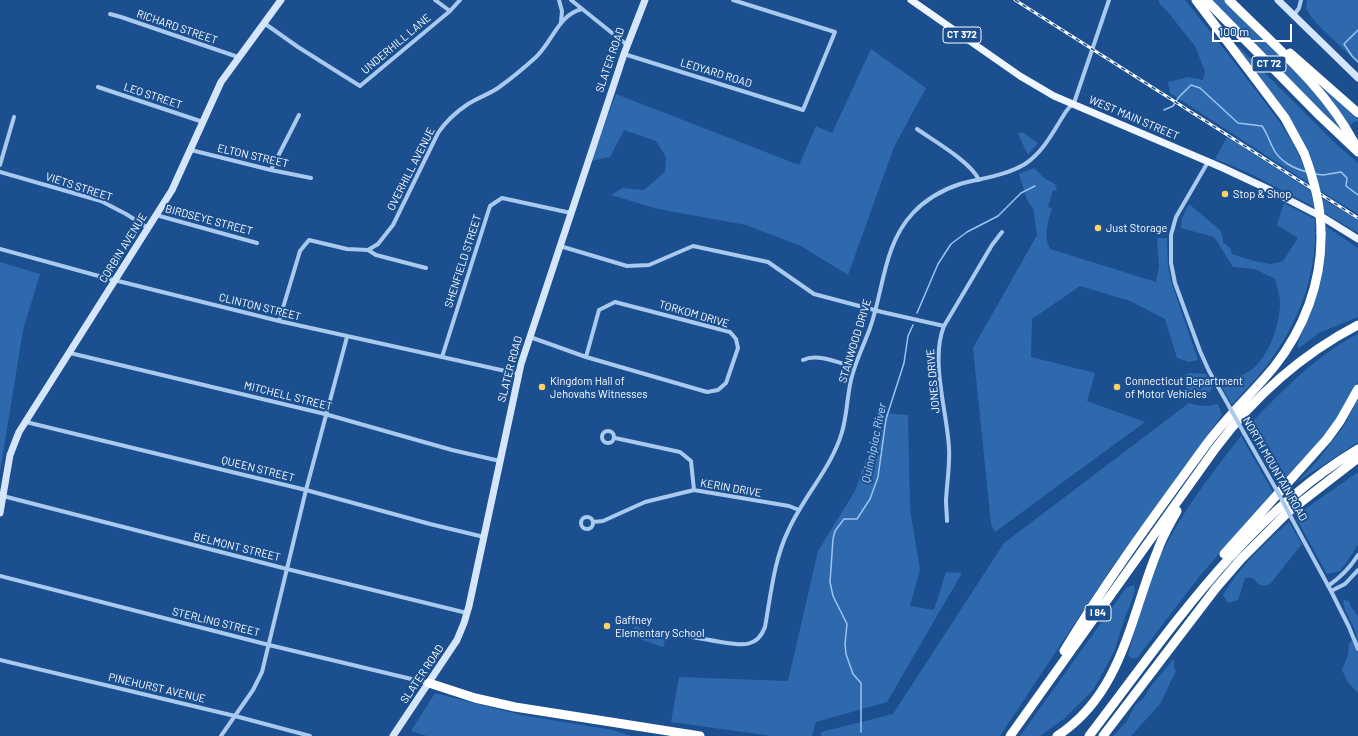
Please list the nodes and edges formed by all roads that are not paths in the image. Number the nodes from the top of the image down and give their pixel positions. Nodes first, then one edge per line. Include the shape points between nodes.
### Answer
1 (281, 0) edge
2 (435, 0) edge
3 (460, 0) edge
4 (559, 0) edge
5 (571, 0) edge
6 (645, 0) edge
7 (733, 0) edge
8 (911, 0) edge
9 (1109, 0) edge
10 (1196, 0) edge
11 (1206, 0) edge
12 (1229, 0) edge
13 (1234, 0) edge
14 (1278, 0) edge
15 (1301, 0) edge
16 (582, 9) junction
17 (450, 11) junction
18 (110, 14) dead end
19 (1294, 15) junction
20 (562, 22) junction
21 (264, 23) junction
22 (627, 46) junction
23 (624, 54) junction
24 (238, 57) junction
25 (1358, 78) edge
26 (98, 87) dead end
27 (1073, 105) junction
28 (1358, 112) edge
29 (299, 115) dead end
30 (14, 117) dead end
31 (203, 122) junction
32 (917, 130) dead end
33 (191, 150) junction
34 (1358, 151) edge
35 (1208, 162) junction
36 (0, 165) edge
37 (271, 170) junction
38 (0, 172) edge
39 (311, 178) dead end
40 (979, 180) junction
41 (571, 213) junction
42 (156, 215) junction
43 (148, 228) junction
44 (1002, 232) dead end
45 (1358, 239) edge
46 (257, 243) dead end
47 (560, 245) junction
48 (0, 249) edge
49 (368, 250) junction
50 (426, 268) dead end
51 (115, 281) junction
52 (875, 310) junction
53 (279, 321) junction
54 (1358, 325) edge
55 (944, 326) junction
56 (347, 337) junction
57 (530, 337) junction
58 (70, 353) junction
59 (442, 357) junction
60 (586, 357) junction
61 (803, 360) dead end
62 (854, 367) junction
63 (519, 374) junction
64 (1358, 389) edge
65 (325, 414) junction
66 (26, 422) junction
67 (615, 438) dead end
68 (1358, 449) edge
69 (1358, 458) edge
70 (500, 461) junction
71 (1186, 489) junction
72 (306, 490) junction
73 (694, 490) junction
74 (3, 496) junction
75 (800, 510) junction
76 (0, 513) edge
77 (947, 521) dead end
78 (593, 522) dead end
79 (484, 537) junction
80 (1358, 555) edge
81 (287, 569) junction
82 (1358, 570) edge
83 (0, 576) edge
84 (1328, 586) junction
85 (1332, 591) junction
86 (467, 613) junction
87 (1178, 620) junction
88 (687, 636) dead end
89 (269, 644) junction
90 (1358, 649) edge
91 (0, 660) edge
92 (1049, 681) junction
93 (428, 683) junction
94 (234, 716) junction
95 (221, 736) edge
96 (310, 736) edge
97 (393, 736) edge
98 (700, 736) edge
99 (1010, 736) edge
100 (1056, 736) edge
101 (1089, 736) edge
102 (1102, 736) edge

1 - 21 main road, CORBIN AVENUE
2 - 17 street
3 - 17 street, UNDERHILL LANE
4 - 20 street
5 - 16 street
6 - 22 main road, SLATER ROAD
7 - 23 street, LEDYARD ROAD via 835,32 804,110
8 - 27 main road, WEST MAIN STREET / CT 372 via 1034,84
9 - 27 street, STANWOOD DRIVE
10 - 92 highway, bridge via 1285,118 1304,153 1316,190 1320,214 1319,258 1314,286 1303,319 1292,341 1270,372 1202,450 1104,588 1063,652
11 - 34 highway, CT 72
12 - 34 highway via 1328,103
13 - 28 highway, CT 72 via 1304,66
14 - 19 main road
15 - 19 street
16 - 20 street, OVERHILL AVENUE via 570,14
16 - 22 street
17 - 21 street, UNDERHILL LANE via 360,86
18 - 24 street, RICHARD STREET
19 - 25 main road
20 - 49 street, OVERHILL AVENUE via 538,55 502,85 469,103 444,124 393,226 378,244
21 - 24 main road, CORBIN AVENUE
22 - 23 main road, SLATER ROAD
23 - 41 main road, SLATER ROAD
24 - 31 main road, CORBIN AVENUE via 221,82
26 - 31 street, LEO STREET
27 - 35 main road, WEST MAIN STREET / CT 372
27 - 40 street, STANWOOD DRIVE via 1066,111 1046,144 1032,159 1011,171
29 - 37 street
30 - 36 street
31 - 33 main road, CORBIN AVENUE
32 - 40 street via 968,165
33 - 37 street, ELTON STREET
33 - 42 main road, CORBIN AVENUE via 176,183
35 - 45 main road, WEST MAIN STREET / CT 372 via 1270,190
35 - 84 street, NORTH MOUNTAIN ROAD, bridge via 1176,217 1171,235 1171,263 1175,283 1208,371
37 - 39 street, ELTON STREET
38 - 43 street, VIETS STREET via 101,201
40 - 52 street, STANWOOD DRIVE via 949,188 934,196 906,221 890,249
41 - 47 main road, SLATER ROAD
41 - 59 street, SHENFIELD STREET via 502,198 490,206
42 - 43 main road, CORBIN AVENUE
42 - 46 street, BIRDSEYE STREET
43 - 51 main road, CORBIN AVENUE
44 - 55 street, JONES DRIVE
47 - 52 street via 627,266 649,265 693,246 768,262 814,294
47 - 57 main road, SLATER ROAD
48 - 51 street, CLINTON STREET
49 - 50 street via 376,255
49 - 53 street via 347,249 309,240 300,251
51 - 53 street, CLINTON STREET
51 - 58 main road, CORBIN AVENUE
52 - 55 street
52 - 62 street, STANWOOD DRIVE
53 - 56 street, CLINTON STREET
54 - 71 highway, I 84 via 1302,360 1270,388 1224,437
55 - 77 street, JONES DRIVE via 939,351 949,446
56 - 59 street, CLINTON STREET
56 - 65 street
57 - 60 street, TORKOM DRIVE
57 - 63 main road, SLATER ROAD
58 - 65 street, MITCHELL STREET
58 - 66 main road, CORBIN AVENUE
59 - 63 street, CLINTON STREET
60 - 60 street, TORKOM DRIVE via 707,392 718,390 726,383 738,348 736,339 730,332 615,302 599,310
61 - 62 street via 817,358
62 - 75 street, STANWOOD DRIVE via 839,442
63 - 70 main road, SLATER ROAD
64 - 87 highway via 1327,439 1240,535 1186,600
65 - 70 street, MITCHELL STREET
65 - 72 street
66 - 72 street, QUEEN STREET
66 - 74 main road, CORBIN AVENUE via 13,447
67 - 73 street via 680,452 691,460
68 - 87 highway via 1308,484 1262,524 1223,564
69 - 102 highway via 1291,510 1244,555
70 - 79 main road, SLATER ROAD
71 - 92 highway, I 84
71 - 100 highway via 1156,552 1113,674 1090,707
72 - 79 street, QUEEN STREET
72 - 81 street
73 - 75 street, KERIN DRIVE
73 - 78 street, KERIN DRIVE via 645,502 603,521
74 - 76 main road, CORBIN AVENUE
74 - 81 street, BELMONT STREET
75 - 88 street, STANWOOD DRIVE via 780,550 765,627 760,637 744,645
79 - 86 main road, SLATER ROAD
80 - 84 street via 1341,578
81 - 86 street, BELMONT STREET
81 - 89 street
82 - 85 street via 1345,584
83 - 89 street, STERLING STREET
84 - 85 street, NORTH MOUNTAIN ROAD
85 - 90 street, NORTH MOUNTAIN ROAD
86 - 93 main road, SLATER ROAD via 457,640
87 - 101 highway
89 - 93 street, STERLING STREET
89 - 94 street via 262,672 253,690
91 - 94 street, PINEHURST AVENUE
92 - 99 highway, I 84
93 - 97 main road, SLATER ROAD
93 - 98 highway via 515,707
94 - 95 street
94 - 96 street, PINEHURST AVENUE

